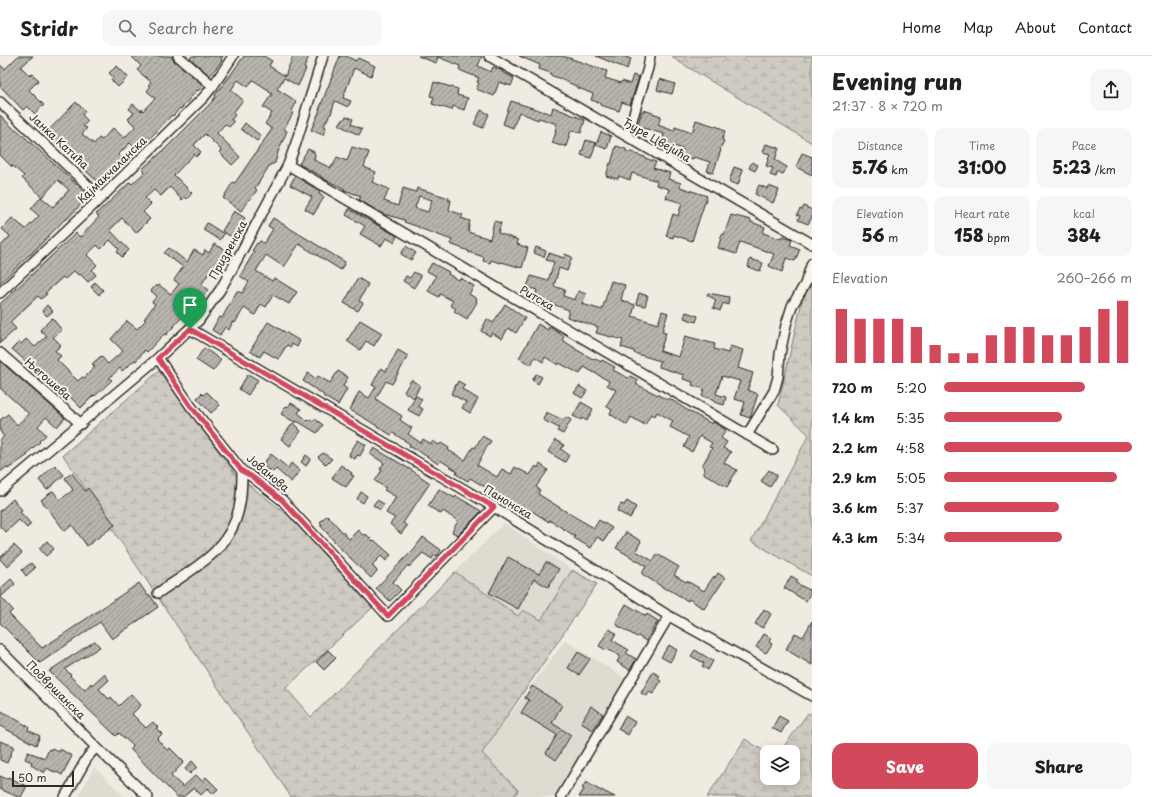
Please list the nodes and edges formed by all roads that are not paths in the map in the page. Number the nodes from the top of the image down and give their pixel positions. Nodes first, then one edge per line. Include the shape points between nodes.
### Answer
1 (178, 56) edge
2 (233, 56) edge
3 (323, 56) edge
4 (489, 56) edge
5 (650, 56) edge
6 (213, 86) junction
7 (0, 102) edge
8 (627, 136) junction
9 (288, 165) junction
10 (101, 198) junction
11 (812, 244) edge
12 (812, 263) edge
13 (0, 293) edge
14 (190, 329) junction
15 (0, 353) edge
16 (158, 358) junction
17 (81, 424) junction
18 (748, 435) junction
19 (773, 450) dead end
20 (242, 471) junction
21 (0, 491) edge
22 (494, 507) junction
23 (158, 593) dead end
24 (669, 616) junction
25 (0, 650) edge
26 (812, 696) edge
27 (96, 747) junction
28 (65, 797) edge
29 (148, 797) edge
30 (561, 797) edge

1 - 6 street
2 - 6 street, Кајмакчаланска
3 - 9 street, Призренска
4 - 8 street, Ђуре Цвејића
5 - 8 street
6 - 10 street, Кајмакчаланска
7 - 10 street, Јанка Катића
8 - 11 street, Ђуре Цвејића
9 - 14 street, Призренска via 220,290 200,320
9 - 18 street, Ритска
10 - 13 street, Кајмакчаланска
12 - 18 street via 786,325 774,391
14 - 16 street, Призренска
14 - 22 street, Панонска
15 - 17 street, Његошева
16 - 17 street, Призренска
16 - 20 street, Јованова via 190,405
17 - 21 street, Призренска
18 - 19 street, Ритска
20 - 22 street, Јованова via 282,500 388,616
20 - 23 street via 241,500 229,536 207,559
22 - 24 street, Панонска
24 - 26 street, Панонска
24 - 30 street
25 - 27 street, Подвршанска
27 - 28 street
27 - 29 street, Подвршанска

